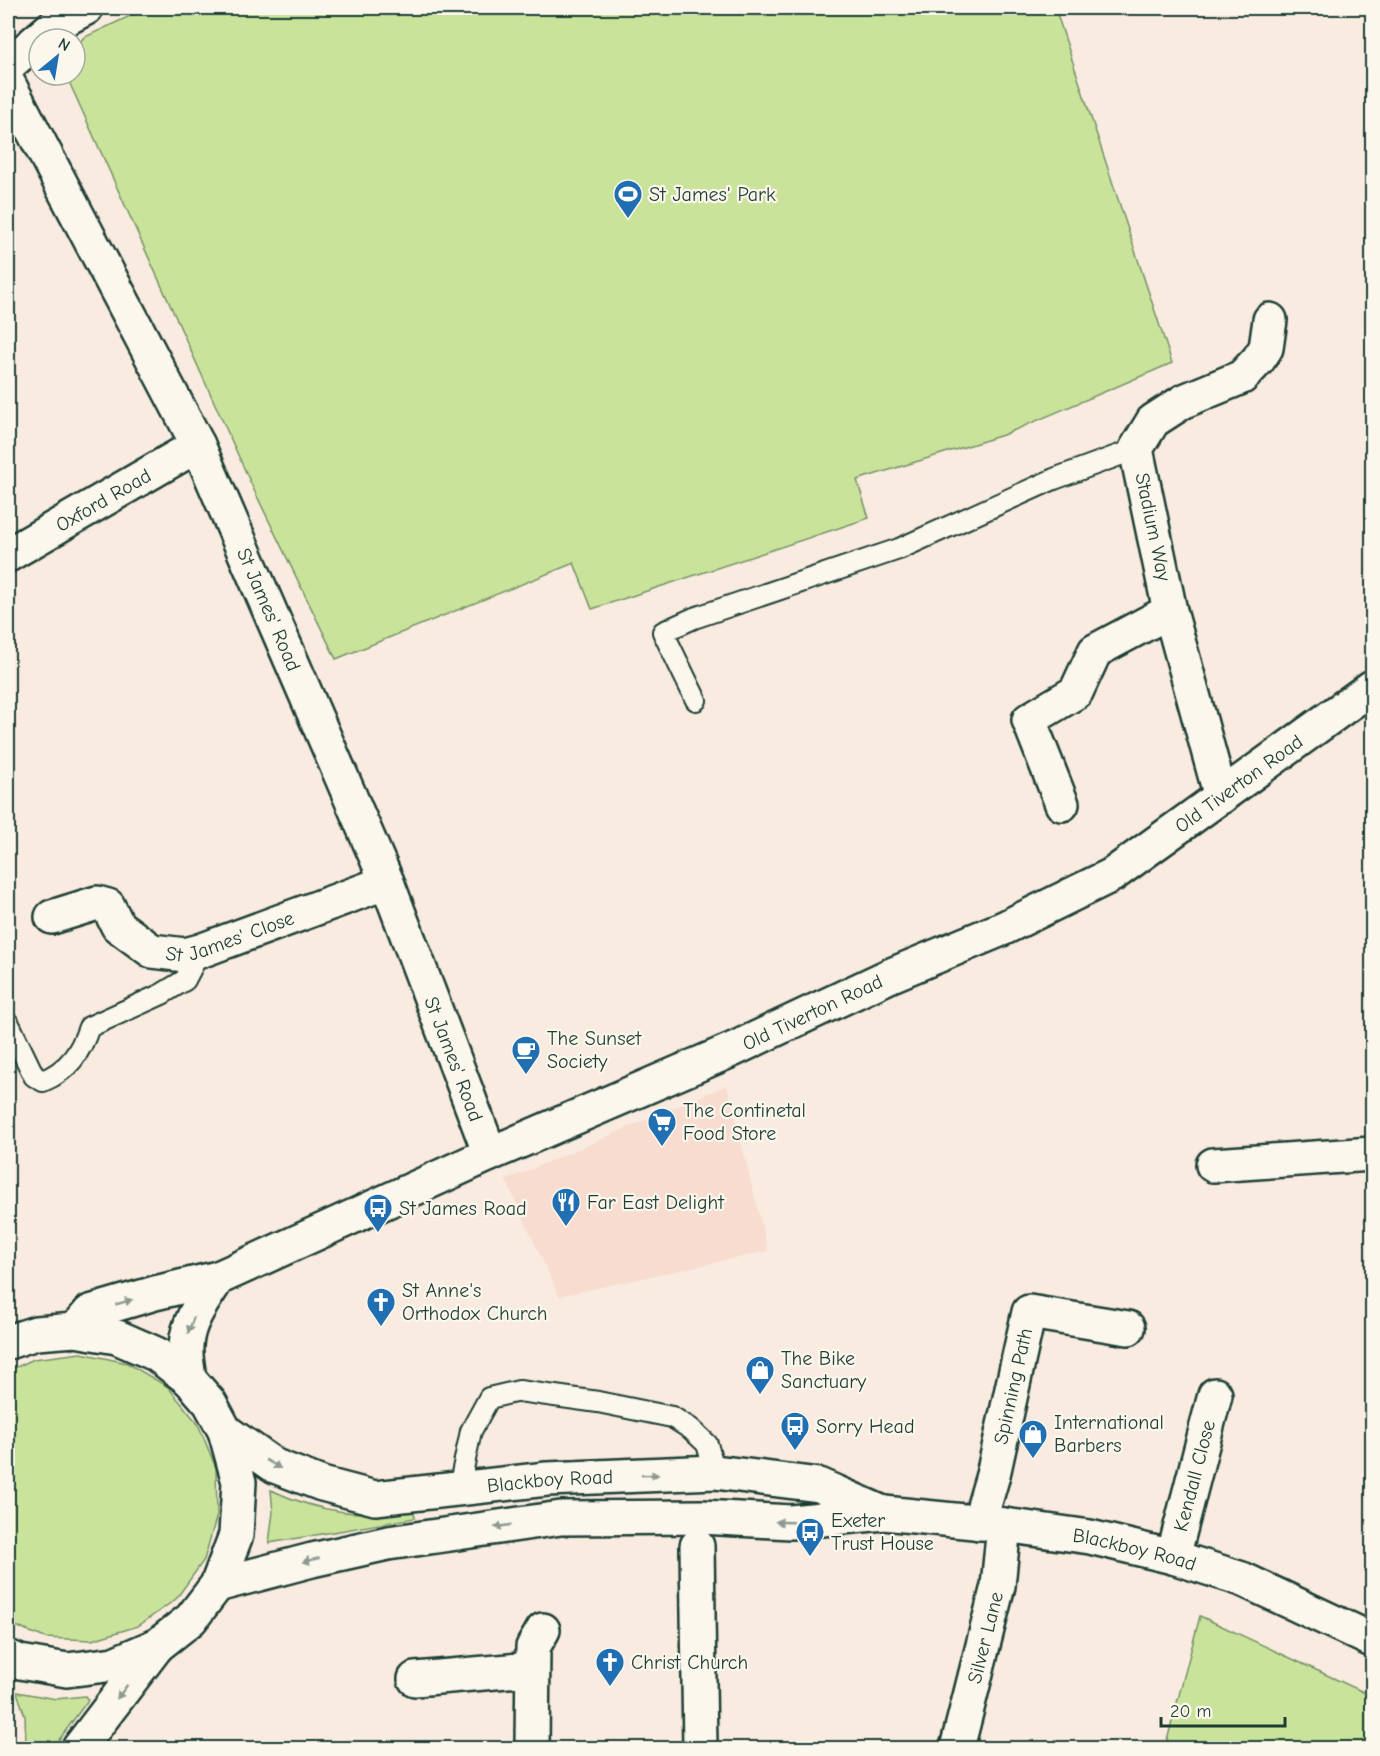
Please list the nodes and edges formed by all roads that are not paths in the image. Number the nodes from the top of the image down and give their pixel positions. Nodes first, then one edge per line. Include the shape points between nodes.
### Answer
1 (86, 8) edge
2 (8, 65) edge
3 (8, 83) edge
4 (1270, 320) dead end
5 (198, 445) junction
6 (1136, 449) junction
7 (8, 555) edge
8 (1170, 611) junction
9 (1372, 687) edge
10 (696, 700) dead end
11 (1221, 797) junction
12 (1062, 804) dead end
13 (387, 882) junction
14 (52, 917) dead end
15 (200, 951) junction
16 (9, 1024) edge
17 (490, 1154) junction
18 (1372, 1154) edge
19 (1213, 1164) dead end
20 (218, 1278) junction
21 (1128, 1328) dead end
22 (75, 1330) junction
23 (8, 1342) edge
24 (189, 1379) junction
25 (1215, 1395) dead end
26 (225, 1431) junction
27 (715, 1472) junction
28 (459, 1488) junction
29 (884, 1513) junction
30 (992, 1524) junction
31 (697, 1546) dead end
32 (1173, 1557) junction
33 (217, 1585) junction
34 (543, 1630) dead end
35 (1372, 1640) edge
36 (158, 1645) junction
37 (8, 1657) edge
38 (531, 1669) junction
39 (415, 1678) dead end
40 (79, 1749) edge
41 (532, 1749) edge
42 (700, 1749) edge
43 (957, 1749) edge

1 - 2 street via 56,24
3 - 5 street, St James' Road
4 - 6 street, Stadium Way via 1266,348 1242,377 1184,401 1153,421
5 - 7 street, Oxford Road
5 - 13 street, St James' Road
6 - 8 street, Stadium Way
6 - 10 lane via 1054,479 899,549 663,632
8 - 11 street, Stadium Way
8 - 12 street via 1095,651 1076,692 1029,720
9 - 11 street, Old Tiverton Road
11 - 17 street, Old Tiverton Road via 1112,875 1004,928
13 - 15 street, St James' Close
13 - 17 street, St James' Road
14 - 15 street, St James' Close via 97,903 108,906 118,926 152,951 185,955
15 - 16 lane via 185,980 89,1027 75,1058 59,1074 44,1081 34,1076
17 - 20 street, Old Tiverton Road
18 - 19 street
22 -> 20 street, Old Tiverton Road via 90,1312
20 -> 24 street via 188,1332
21 - 30 street, Spinning Path via 1029,1312 993,1475
22 - 23 street via 36,1333
22 - 24 street via 117,1337 136,1345 156,1354
24 - 26 street via 210,1403
25 - 32 street, Kendall Close
26 -> 28 street, Blackboy Road via 275,1466 375,1498
26 - 33 street via 239,1482 236,1535
28 -> 27 street, Blackboy Road via 547,1479
27 - 28 lane via 707,1444 672,1417 519,1391 489,1398 471,1431
27 - 29 street, Blackboy Road via 819,1485
29 - 30 street, Blackboy Road
29 -> 33 street, Blackboy Road via 791,1522 702,1517 561,1518 388,1543
30 - 32 street, Blackboy Road via 1090,1537
30 - 43 street, Silver Lane via 998,1586
31 - 42 street
32 - 35 street, Blackboy Road via 1242,1579
33 - 36 street via 191,1619
34 - 38 street via 533,1647
36 - 37 street via 114,1664 67,1670
36 -> 40 street
38 - 39 street
38 - 41 street

